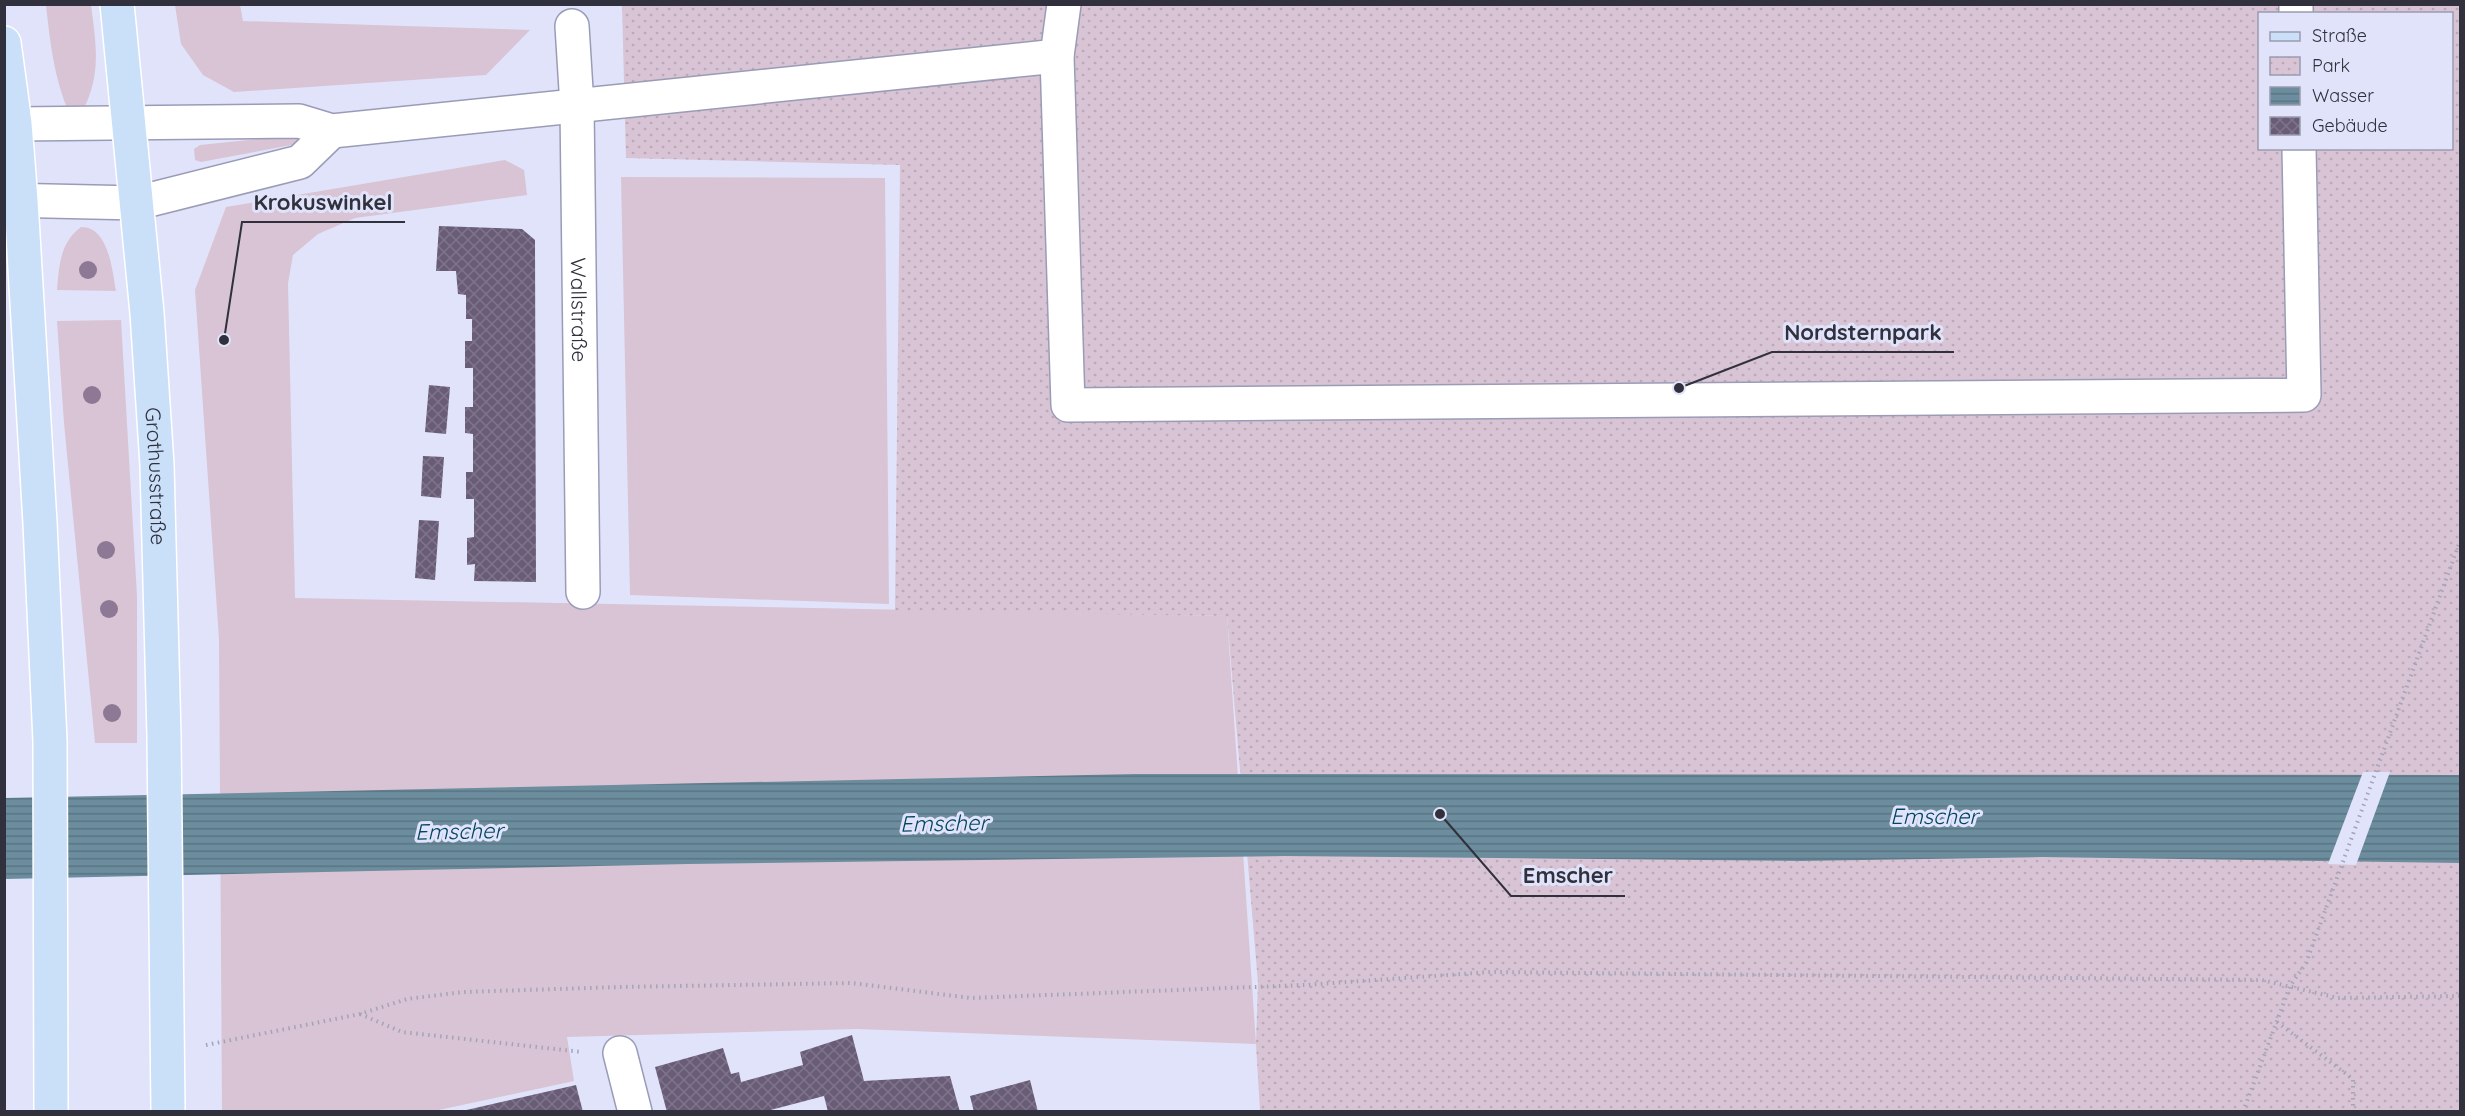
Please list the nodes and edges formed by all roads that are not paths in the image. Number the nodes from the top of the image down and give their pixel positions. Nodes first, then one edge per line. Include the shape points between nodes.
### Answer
1 (117, 4) edge
2 (1064, 4) edge
3 (572, 26) dead end
4 (4, 43) edge
5 (1057, 56) junction
6 (577, 106) junction
7 (130, 123) junction
8 (10, 125) edge
9 (332, 131) junction
10 (2299, 150) edge
11 (13, 200) edge
12 (136, 203) junction
13 (583, 592) dead end
14 (620, 1053) road end
15 (51, 1112) edge
16 (168, 1112) edge
17 (635, 1112) edge

1 - 7 main road, Grothusstraße
2 - 5 street
3 - 6 street, Wallstraße
4 - 8 main road
5 - 6 street
5 - 10 street via 1068,405 2304,395
6 - 9 street
6 - 13 street, Wallstraße
7 - 8 street
7 - 9 street via 299,121
7 - 12 main road, Grothusstraße
8 - 11 main road
9 - 12 street via 300,162
11 - 12 street
11 - 15 main road via 40,523 50,741
12 - 16 main road, Grothusstraße via 157,465
14 - 17 street

